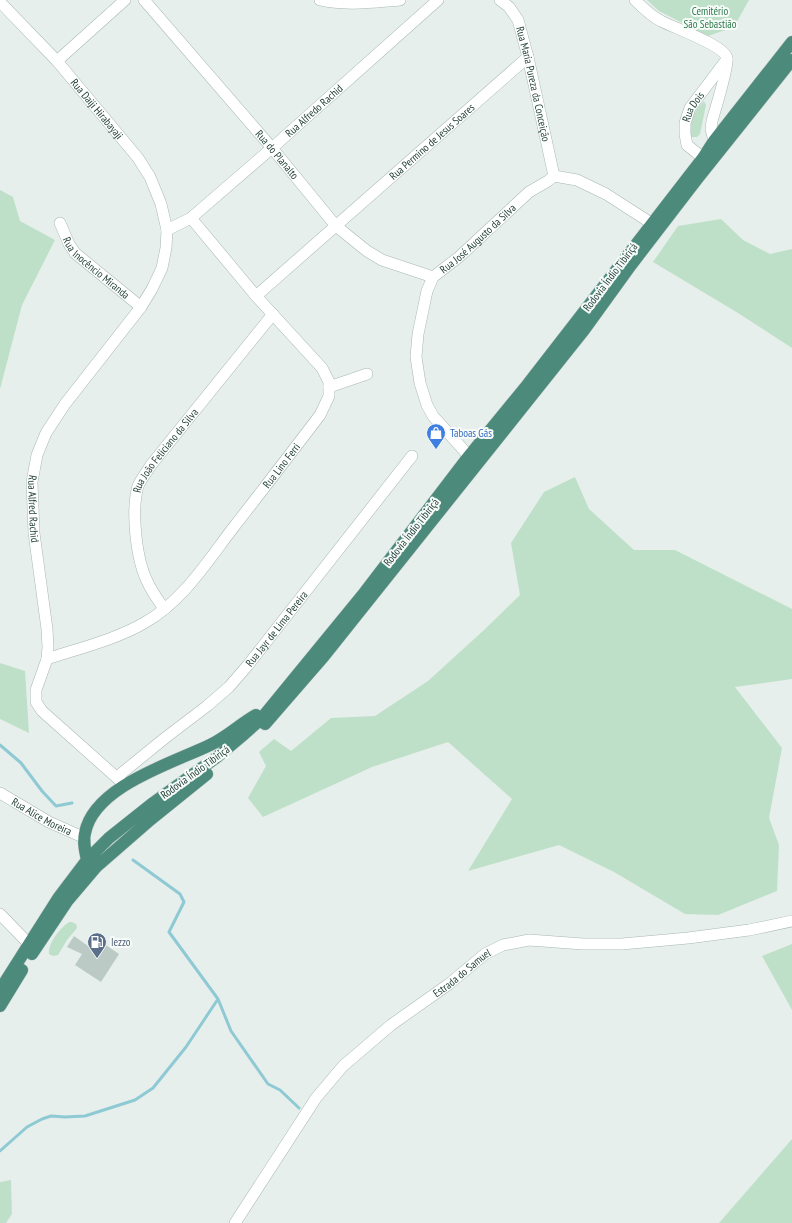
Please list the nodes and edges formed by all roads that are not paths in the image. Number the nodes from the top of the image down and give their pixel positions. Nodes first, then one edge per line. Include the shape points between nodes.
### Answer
1 (125, 0) edge
2 (144, 0) edge
3 (320, 0) edge
4 (400, 0) edge
5 (438, 0) edge
6 (500, 0) edge
7 (635, 0) edge
8 (2, 2) edge
9 (792, 42) edge
10 (528, 57) junction
11 (727, 58) junction
12 (792, 60) edge
13 (57, 61) junction
14 (714, 141) junction
15 (272, 148) junction
16 (703, 158) junction
17 (554, 176) junction
18 (191, 218) junction
19 (60, 223) dead end
20 (651, 223) junction
21 (336, 226) junction
22 (167, 230) junction
23 (433, 277) junction
24 (256, 296) junction
25 (141, 307) junction
26 (273, 314) junction
27 (367, 374) dead end
28 (329, 387) junction
29 (412, 456) dead end
30 (469, 456) junction
31 (164, 609) junction
32 (47, 659) junction
33 (271, 706) junction
34 (117, 777) junction
35 (125, 786) junction
36 (0, 793) edge
37 (85, 838) junction
38 (87, 860) junction
39 (0, 914) edge
40 (792, 921) edge
41 (29, 944) junction
42 (0, 990) edge
43 (0, 1006) edge
44 (235, 1223) edge

1 - 13 street
2 - 15 street, Rua do Planalto
3 - 4 street via 366,3
5 - 15 street, Rua Alfredo Rachid
6 - 10 street, Rua Maria Pureza da Conceição via 509,7 518,20
7 - 11 street via 661,21 714,45 723,51
8 - 13 street, Rua Daiji Hirabayaji
9 - 14 highway, Rodovia Índio Tibiriçá
10 - 17 street, Rua Maria Pureza da Conceição
10 - 21 street, Rua Permino de Jesus Soares
11 - 14 street via 712,121
11 - 16 street, Rua Dois via 690,108 685,122 688,145
12 - 43 highway, Rodovia Índio Tibiriçá via 692,185 584,330 284,704 247,743 150,820 96,867 68,900
13 - 22 street, Rua Daiji Hirabayaji via 138,158 161,204
14 - 16 highway, Rodovia Índio Tibiriçá
15 - 18 street, Rua Alfredo Rachid
15 - 21 street, Rua do Planalto
16 - 20 highway, Rodovia Índio Tibiriçá
17 - 20 street via 577,180 606,194
17 - 23 street, Rua José Augusto da Silva via 529,192 459,257
18 - 22 street, Rua Alfredo Rachid
18 - 24 street
19 - 25 street, Rua Inocêncio Miranda via 75,253
20 - 30 highway, Rodovia Índio Tibiriçá via 528,384
21 - 23 street, Rua do Planalto via 366,252
21 - 24 street
22 - 25 street, Rua Alfred Rachid via 162,268
23 - 30 street, Rua José Augusto da Silva via 427,291 418,334 416,357 420,383 432,416
24 - 26 street
25 - 32 street, Rua Alfred Rachid via 65,404 46,433 38,455 32,482 34,533 47,629
26 - 28 street via 322,368 330,382
26 - 31 street, Rua João Feliciano da Silva via 151,465 139,485 134,502 134,522 141,568
27 - 28 street
28 - 31 street, Rua Lino Ferri via 329,396 320,415 186,587
29 - 34 street, Rua Jayr de Lima Pereira via 229,687
30 - 33 highway, Rodovia Índio Tibiriçá via 364,592
31 - 32 street, Rua Lino Ferri via 144,624
32 - 34 street, Rua Alfred Rachid via 36,690 36,702 42,711
33 - 35 highway via 212,744 157,767
33 - 38 highway, Rodovia Índio Tibiriçá via 217,758 153,803 109,838
34 - 35 street, Rua Alfred Rachid
35 - 37 highway via 94,811
36 - 37 street, Rua Alice Moreira via 49,822
37 - 38 highway
38 - 41 highway, Rodovia Índio Tibiriçá via 59,897
39 - 41 street
40 - 44 street, Estrada do Samuel via 749,930 622,944 529,940 503,945 485,954 449,984 391,1025 343,1066 316,1098
41 - 42 highway, Rodovia Índio Tibiriçá

